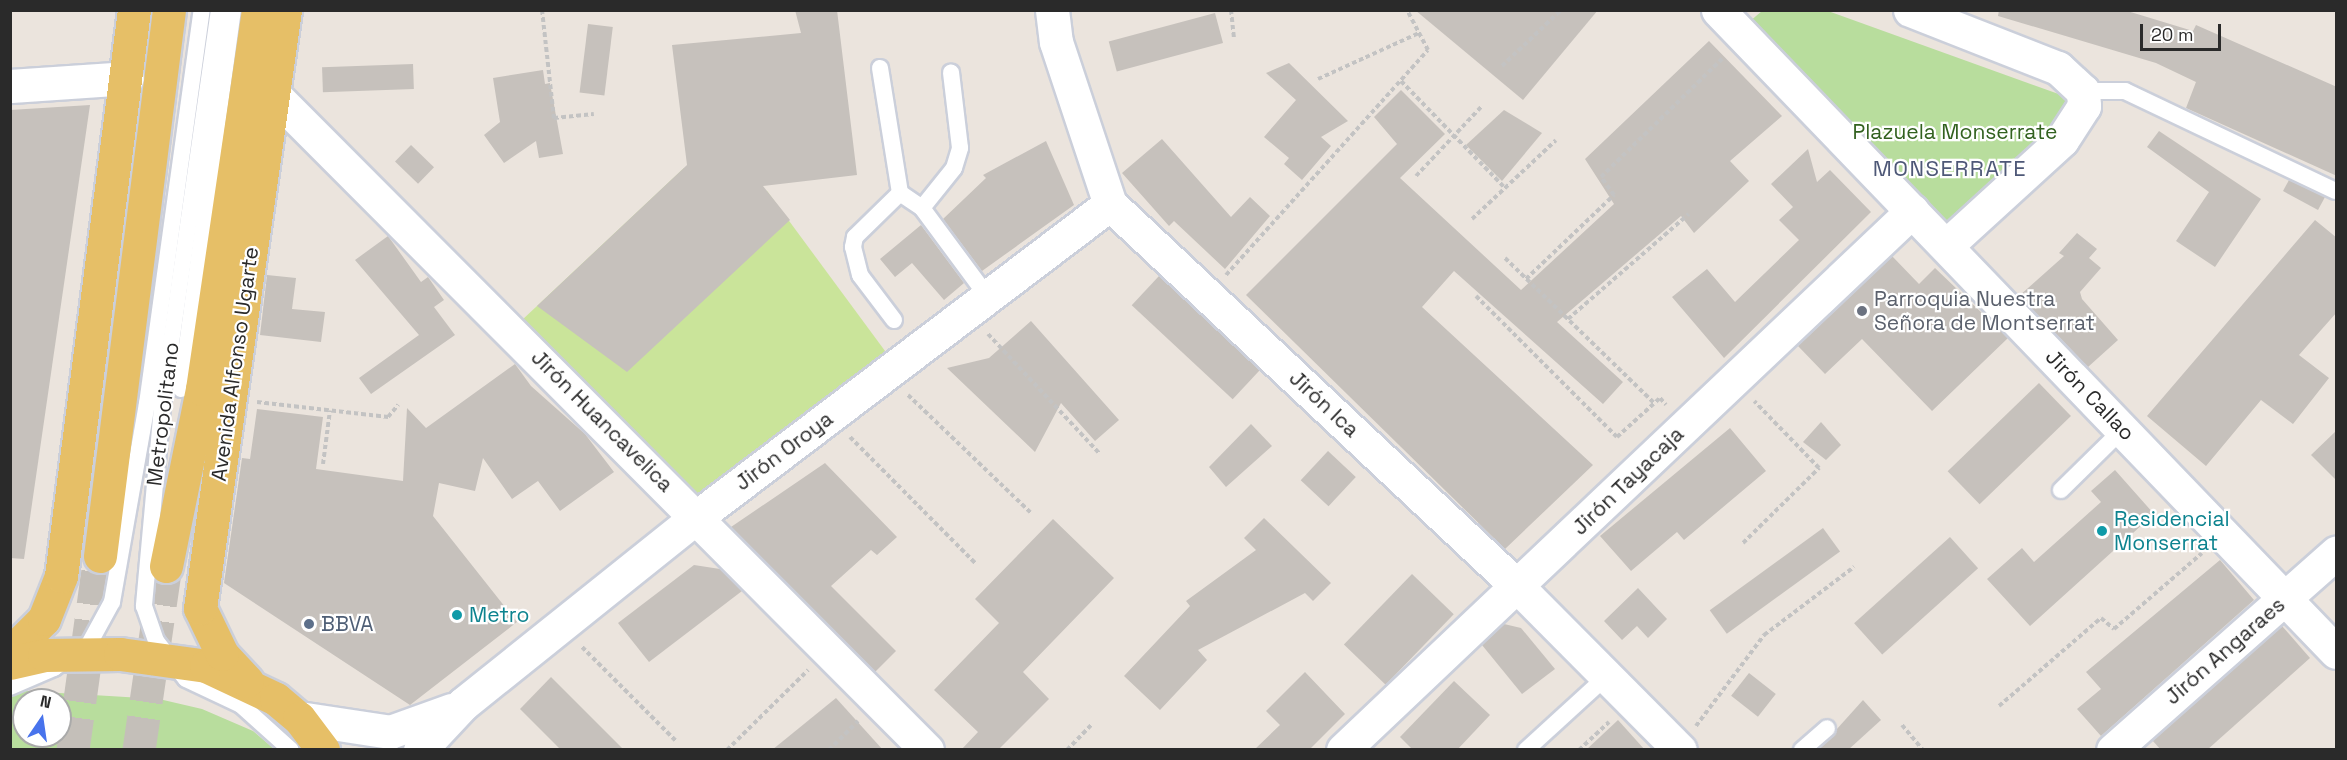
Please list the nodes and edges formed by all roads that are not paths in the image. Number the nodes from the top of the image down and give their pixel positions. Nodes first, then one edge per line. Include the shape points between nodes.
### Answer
1 (134, 10) edge
2 (169, 10) edge
3 (184, 10) edge
4 (202, 10) edge
5 (219, 10) edge
6 (233, 10) edge
7 (258, 10) edge
8 (1052, 10) edge
9 (1718, 10) edge
10 (1910, 10) edge
11 (288, 18) edge
12 (880, 68) dead end
13 (951, 73) dead end
14 (127, 78) junction
15 (10, 86) edge
16 (2083, 91) junction
17 (274, 95) junction
18 (2337, 191) edge
19 (900, 193) junction
20 (1110, 204) junction
21 (922, 208) junction
22 (1912, 211) junction
23 (1947, 245) junction
24 (977, 304) junction
25 (894, 320) dead end
26 (134, 386) dead end
27 (181, 389) dead end
28 (2122, 429) junction
29 (2061, 490) dead end
30 (698, 516) junction
31 (2337, 553) edge
32 (100, 556) tunnel mouth
33 (166, 566) tunnel mouth
34 (1517, 586) junction
35 (2285, 599) junction
36 (2337, 651) edge
37 (10, 653) edge
38 (76, 654) junction
39 (168, 658) junction
40 (10, 663) edge
41 (1607, 676) junction
42 (247, 681) junction
43 (10, 687) edge
44 (463, 704) junction
45 (299, 718) junction
46 (1827, 728) dead end
47 (1679, 748) edge
48 (291, 750) edge
49 (323, 750) edge
50 (420, 750) edge
51 (927, 750) edge
52 (1343, 750) edge
53 (1526, 750) edge
54 (1802, 750) edge
55 (2113, 750) edge

1 - 14 main road
2 - 32 main road
3 - 26 lane, Metropolitano
4 - 38 lane, Metropolitano via 147,404 112,602 101,629
5 - 39 lane, Metropolitano via 162,407 144,585 148,627
6 - 27 lane, Metropolitano
7 - 33 main road, Avenida Alfonso Ugarte via 202,389
8 - 20 street, Jirón Ica via 1056,42
9 - 22 street, Jirón Callao
10 - 16 street via 2048,63
11 - 17 main road, Avenida Alfonso Ugarte
12 - 19 lane
13 - 21 lane via 960,148 954,168
14 - 15 street
14 - 37 main road via 60,582 44,619
16 - 18 lane via 2125,90
16 - 23 street via 2084,106 2062,140
17 - 30 street, Jirón Huancavelica
17 - 42 main road, Avenida Alfonso Ugarte via 200,608 222,654
19 - 21 lane
19 - 25 lane via 855,237 853,247 860,275
20 - 24 street, Jirón Oroya
20 - 34 street, Jirón Ica
21 - 24 lane
22 - 23 street, Jirón Callao
22 - 34 street, Jirón Tayacaja
23 - 28 street, Jirón Callao
24 - 30 street, Jirón Oroya
28 - 29 lane
28 - 35 street, Jirón Callao
30 - 44 street, Jirón Oroya
30 - 51 street, Jirón Huancavelica
31 - 35 street, Jirón Angaraes
34 - 41 street, Jirón Ica
34 - 52 street, Jirón Tayacaja
35 - 36 street, Jirón Callao
35 - 55 street, Jirón Angaraes
38 - 39 main road
38 - 40 main road
38 - 43 lane, Metropolitano
39 - 42 main road
39 - 48 lane, Metropolitano via 200,689 263,720
41 - 47 street, Jirón Ica
41 - 53 lane
42 - 45 main road
44 - 45 street, Jirón Oroya via 390,732
44 - 50 street, Jirón Oroya
45 - 49 main road
46 - 54 lane

